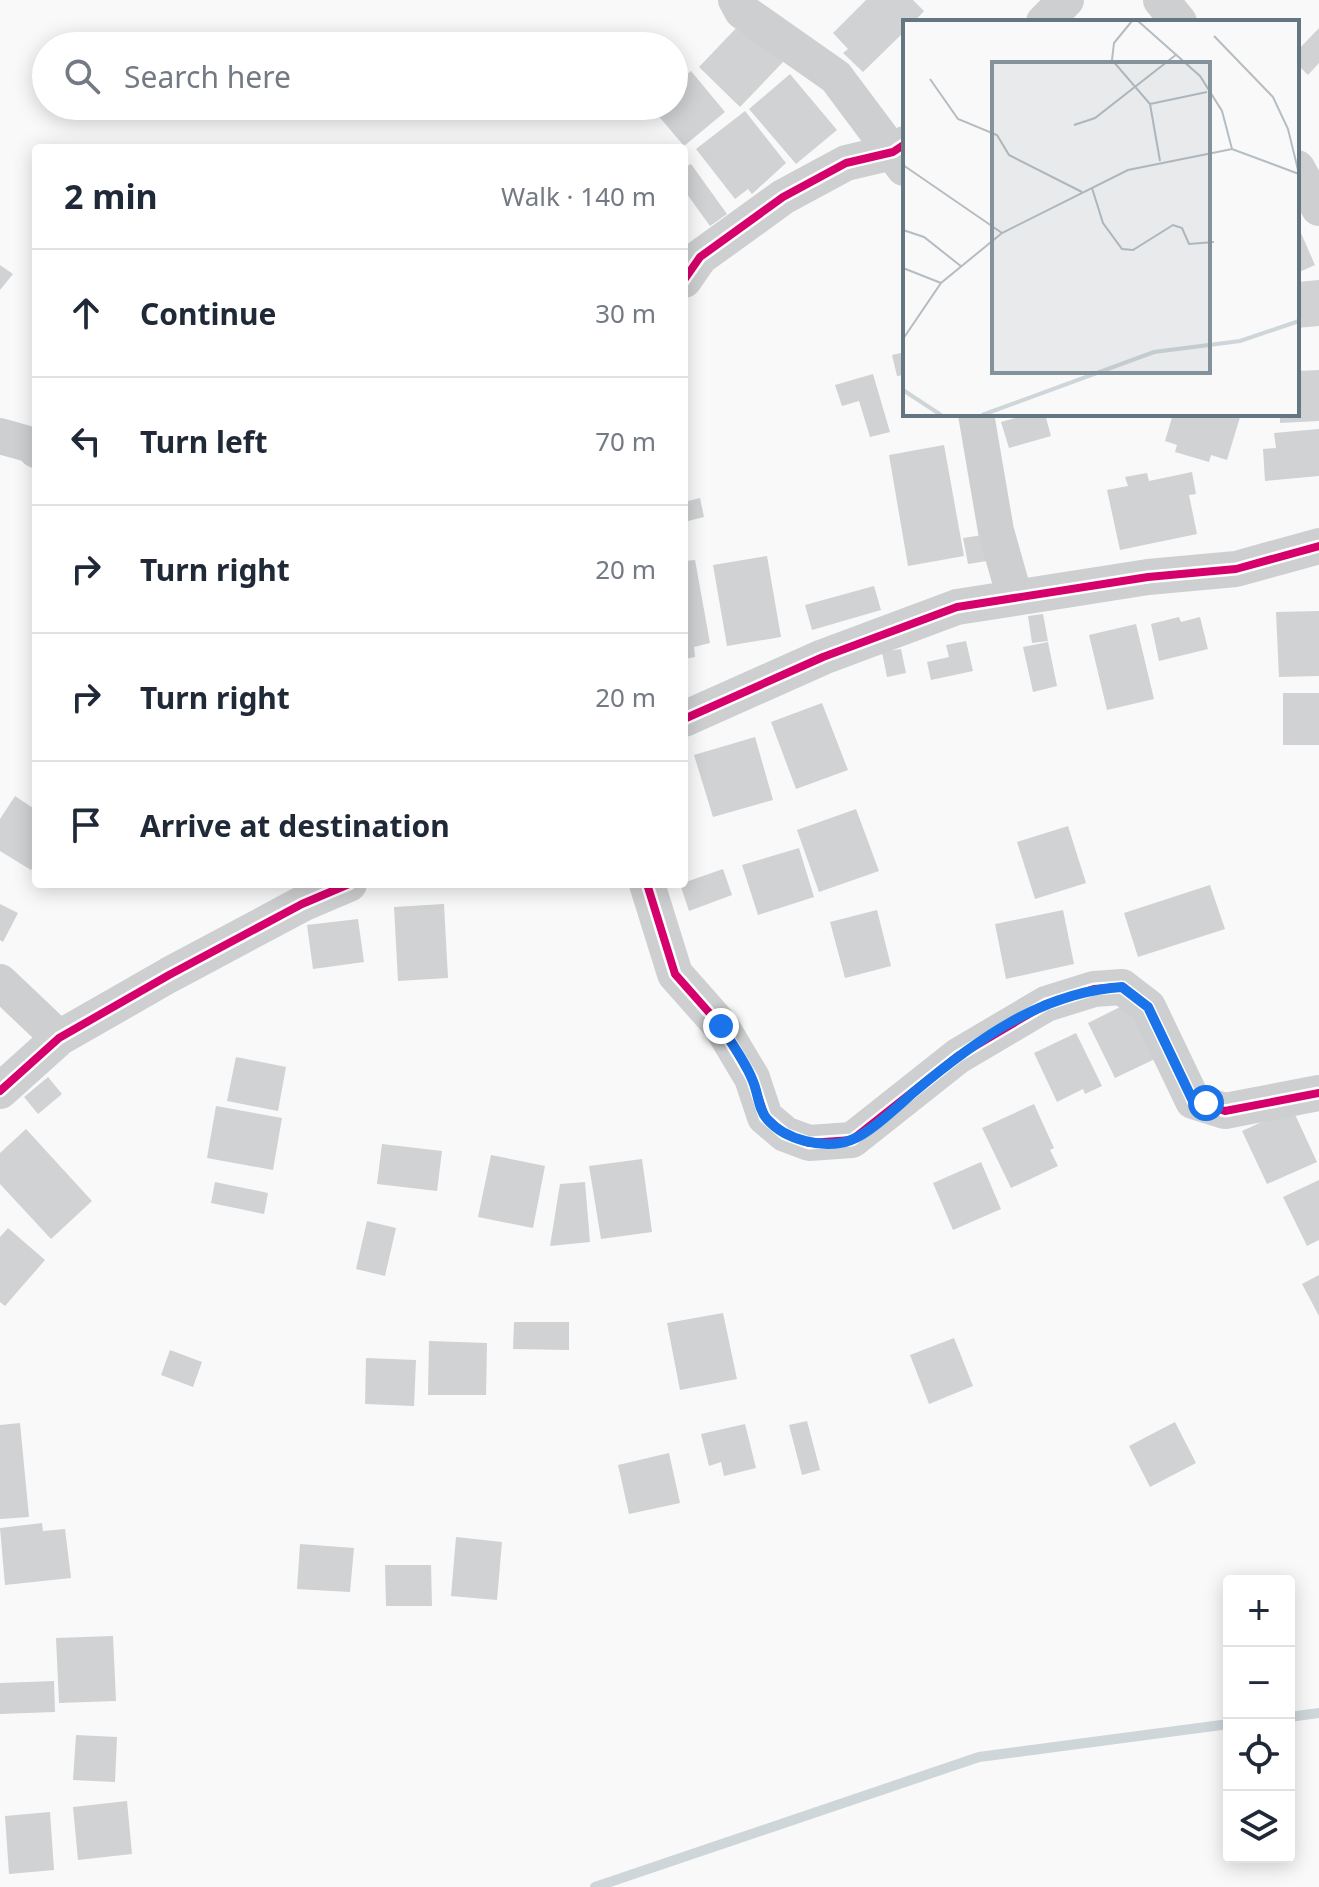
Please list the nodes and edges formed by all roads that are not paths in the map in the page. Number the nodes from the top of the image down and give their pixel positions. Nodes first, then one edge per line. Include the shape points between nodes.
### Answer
1 (736, 0) edge
2 (1066, 0) edge
3 (1161, 0) edge
4 (1046, 20) edge
5 (1177, 20) edge
6 (901, 155) edge
7 (688, 274) edge
8 (976, 416) edge
9 (0, 436) edge
10 (32, 445) edge
11 (1319, 546) edge
12 (1015, 598) junction
13 (688, 717) edge
14 (340, 888) edge
15 (648, 888) edge
16 (0, 982) edge
17 (59, 1038) junction
18 (0, 1091) edge
19 (1319, 1093) edge

1 - 6 street via 742,11 836,77
2 - 4 street
3 - 5 street
6 - 7 street via 846,163 783,197 700,257
8 - 12 street via 996,531
9 - 10 street
11 - 12 street via 1236,569
12 - 13 street via 957,607 823,657
14 - 17 street
15 - 19 street via 675,974 721,1026 752,1078 765,1117 785,1134 809,1143 852,1140 958,1056 1017,1018 1094,989 1122,987 1148,1007 1193,1101 1225,1111
16 - 17 street
17 - 18 street

